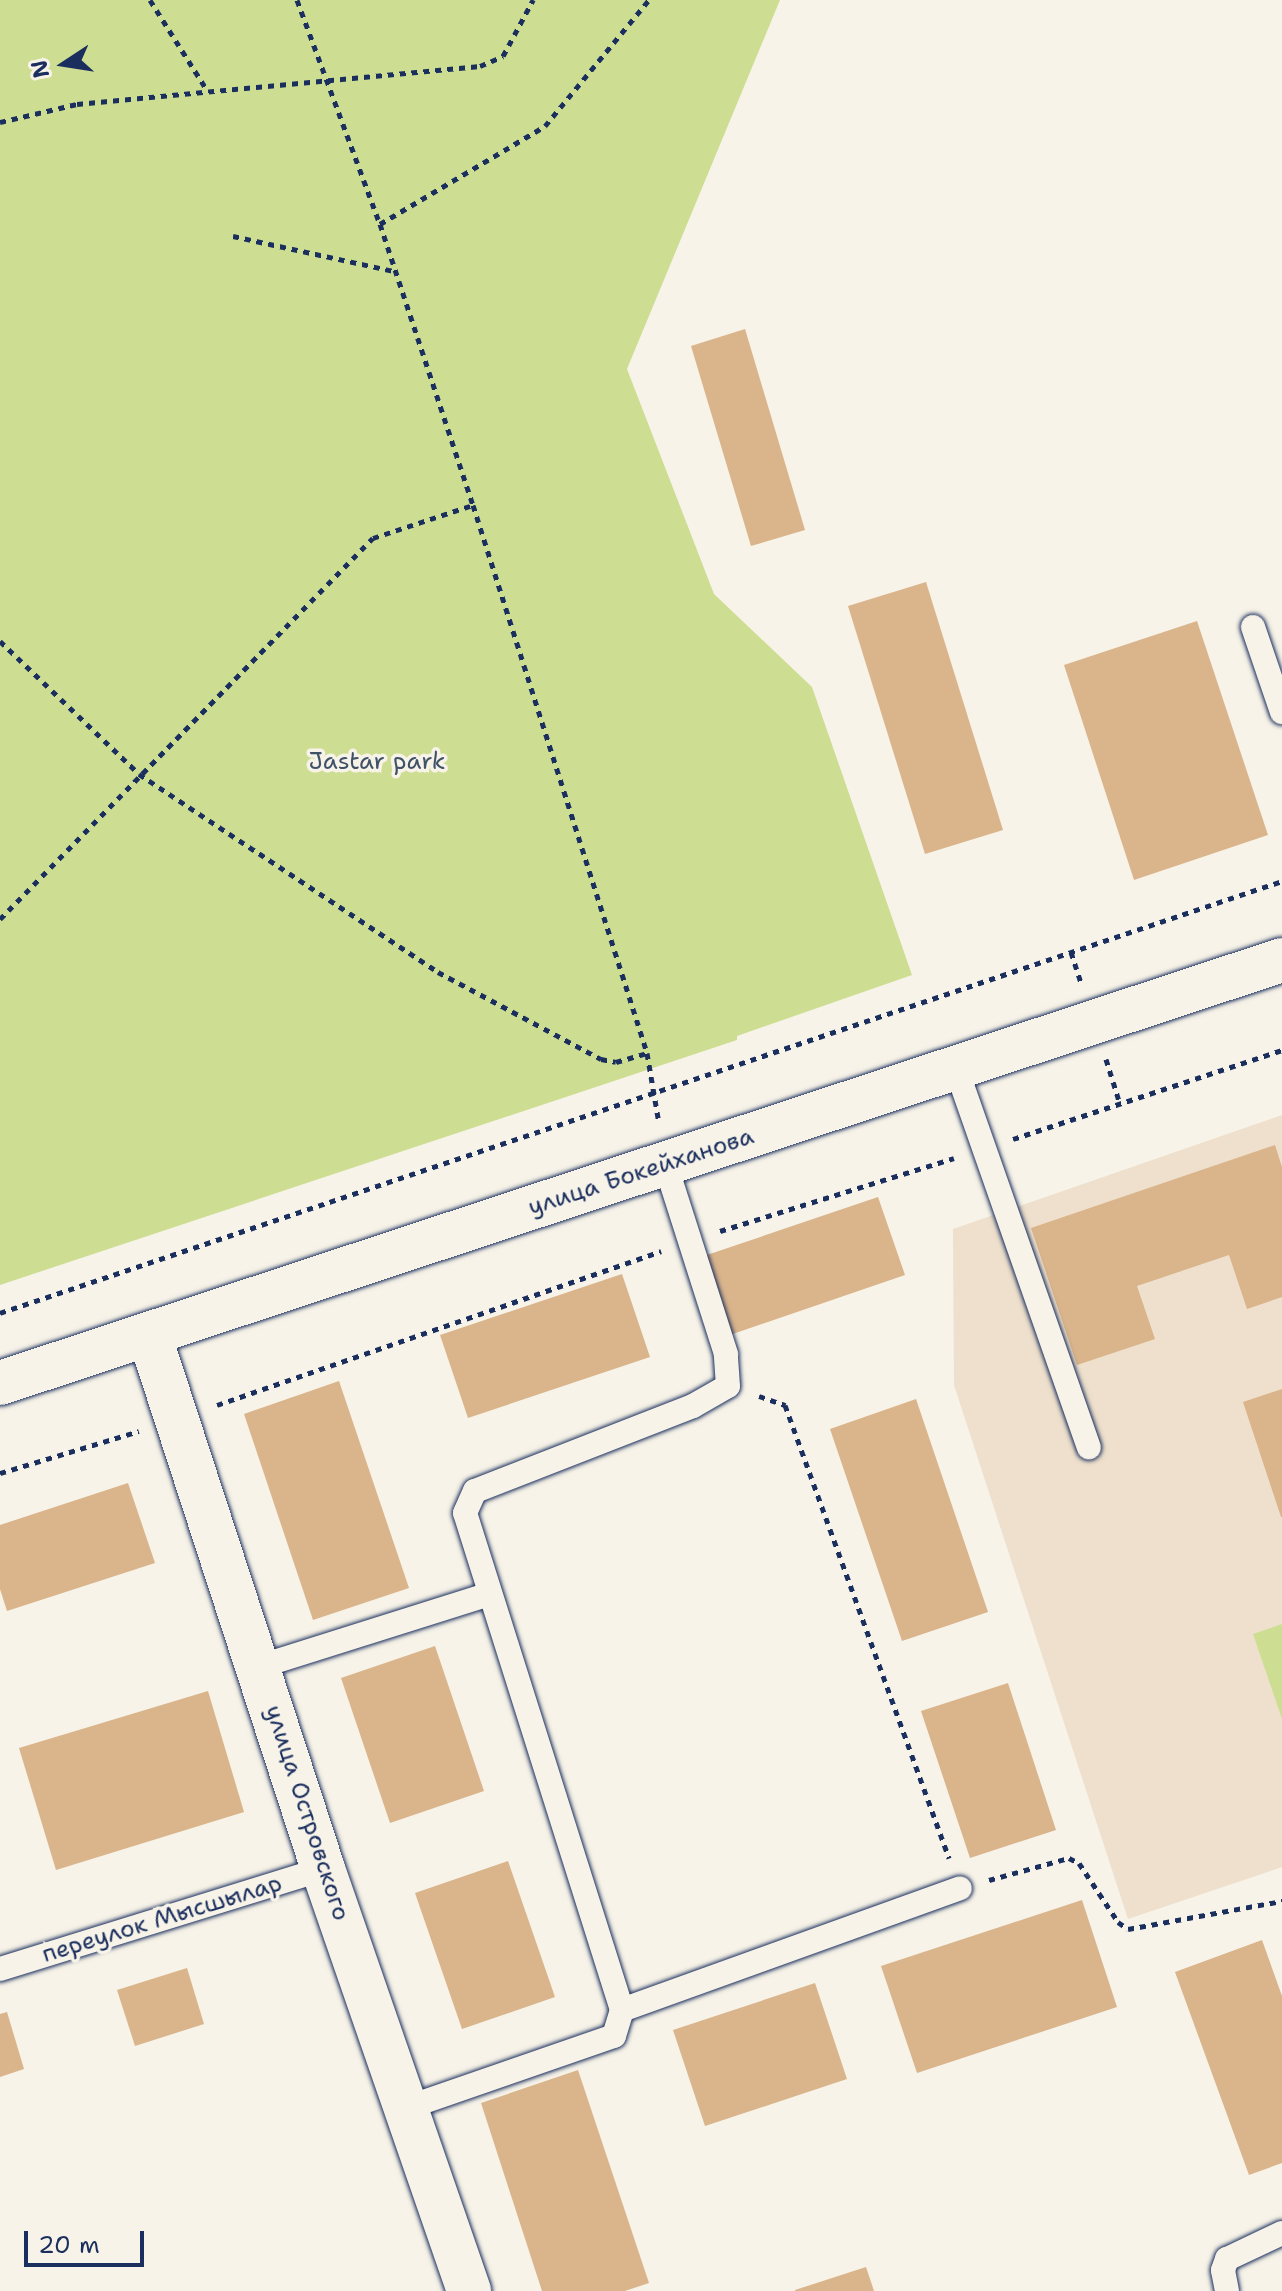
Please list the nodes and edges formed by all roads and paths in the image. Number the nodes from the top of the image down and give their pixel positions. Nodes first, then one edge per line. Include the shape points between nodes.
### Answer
1 (150, 0) edge
2 (297, 0) edge
3 (533, 0) edge
4 (649, 0) edge
5 (324, 79) junction
6 (207, 90) junction
7 (0, 122) edge
8 (380, 224) junction
9 (233, 236) dead end
10 (395, 271) junction
11 (473, 505) junction
12 (1253, 627) dead end
13 (0, 641) edge
14 (1282, 712) edge
15 (139, 774) junction
16 (1282, 881) edge
17 (0, 919) edge
18 (1282, 960) edge
19 (1282, 1050) edge
20 (647, 1053) junction
21 (956, 1068) junction
22 (654, 1094) junction
23 (984, 1148) junction
24 (665, 1163) junction
25 (690, 1241) junction
26 (0, 1313) edge
27 (149, 1334) junction
28 (0, 1383) edge
29 (728, 1386) junction
30 (177, 1419) junction
31 (1089, 1447) dead end
32 (0, 1473) edge
33 (490, 1594) junction
34 (258, 1667) junction
35 (323, 1869) junction
36 (960, 1888) junction
37 (1282, 1901) edge
38 (0, 1969) edge
39 (622, 2010) junction
40 (406, 2108) junction
41 (1282, 2233) edge
42 (469, 2291) edge
43 (1227, 2291) edge

1 - 6 path
2 - 5 path
3 - 5 path via 503,56 480,66
4 - 8 path via 545,126
5 - 6 path
5 - 8 path
6 - 7 path via 77,104
8 - 10 path
9 - 10 path
10 - 11 path
11 - 15 path via 373,538
11 - 20 path
12 - 14 lane
13 - 15 path
15 - 17 path
15 - 20 path via 438,972 601,1059 616,1062
16 - 22 path
18 - 21 street, улица Бокейханова
19 - 23 path
20 - 22 path
21 - 23 lane
21 - 24 street, улица Бокейханова
22 - 24 path
22 - 26 path
23 - 25 path
23 - 31 lane
24 - 25 lane
24 - 27 street, улица Бокейханова
25 - 29 lane via 726,1354
25 - 30 path
27 - 28 street, улица Бокейханова
27 - 30 street, улица Островского
29 - 33 lane via 693,1406 475,1491 465,1513
29 - 36 path via 785,1405
30 - 32 path
30 - 34 street, улица Островского
33 - 34 lane
33 - 39 lane
34 - 35 street, улица Островского
35 - 38 lane, переулок Мысшылар
35 - 40 street, улица Островского
36 - 37 path via 1069,1858 1079,1863 1128,1929
36 - 39 lane
39 - 40 lane via 614,2036
40 - 42 street, улица Островского
41 - 43 lane via 1227,2259

